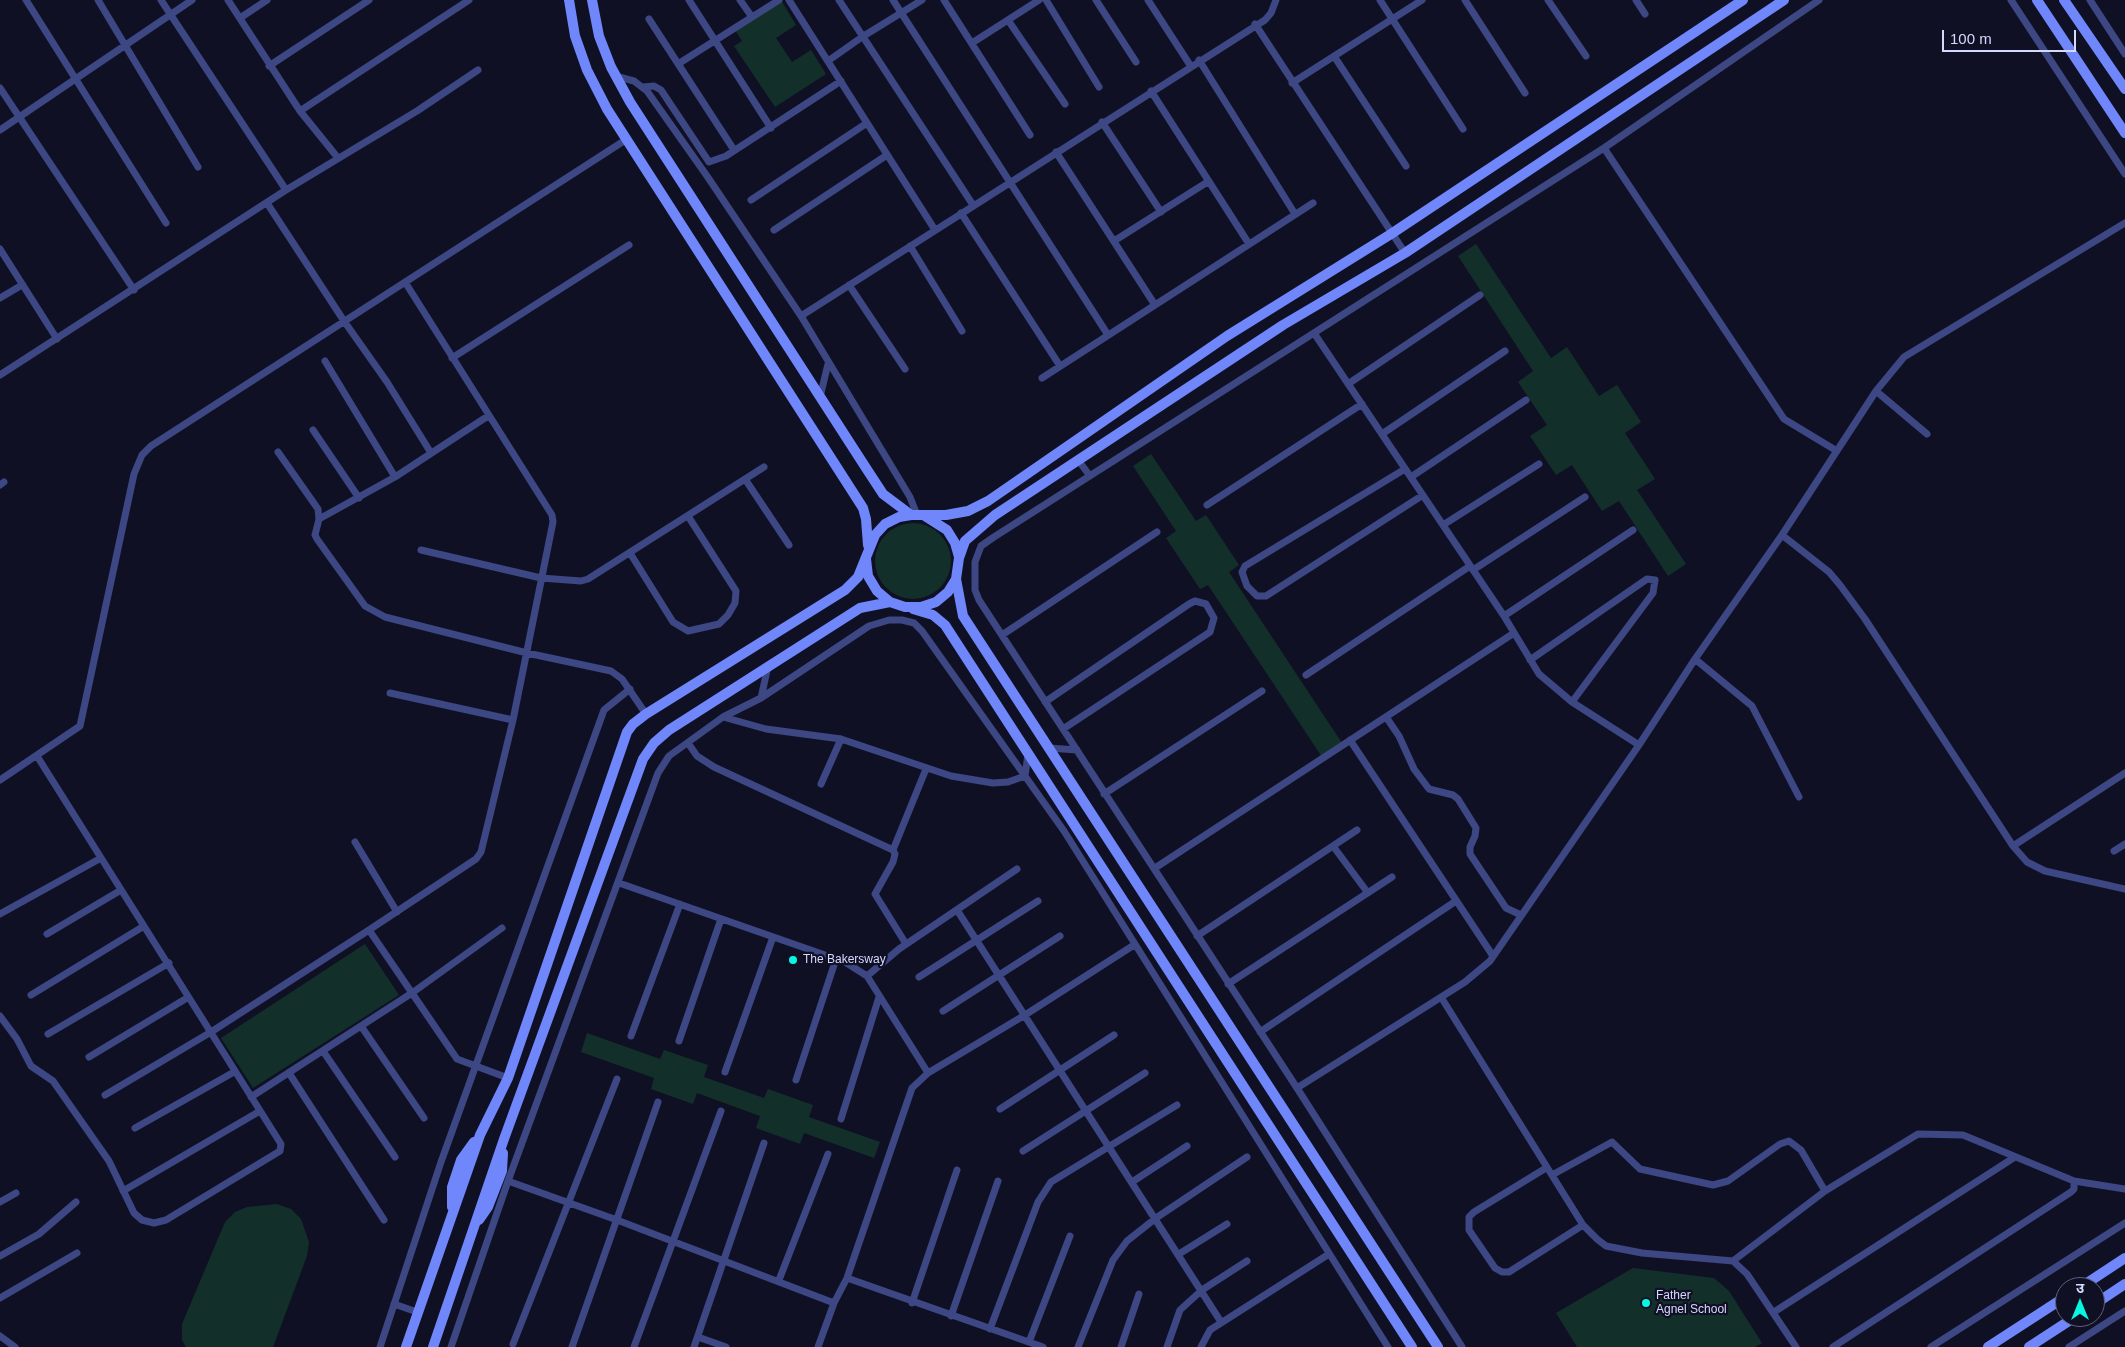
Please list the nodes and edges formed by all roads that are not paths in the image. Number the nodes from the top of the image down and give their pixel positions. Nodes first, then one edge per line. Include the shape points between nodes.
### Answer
1 (26, 0) edge
2 (98, 0) edge
3 (161, 0) edge
4 (192, 0) edge
5 (228, 0) edge
6 (267, 0) edge
7 (369, 0) edge
8 (469, 0) edge
9 (569, 0) edge
10 (592, 0) edge
11 (689, 0) edge
12 (740, 0) edge
13 (778, 0) edge
14 (789, 0) edge
15 (839, 0) edge
16 (893, 0) edge
17 (922, 0) edge
18 (944, 0) edge
19 (1039, 0) edge
20 (1046, 0) edge
21 (1096, 0) edge
22 (1148, 0) edge
23 (1276, 0) edge
24 (1380, 0) edge
25 (1422, 0) edge
26 (1464, 0) edge
27 (1548, 0) edge
28 (1636, 0) edge
29 (1743, 0) edge
30 (1784, 0) edge
31 (1820, 0) edge
32 (2011, 0) edge
33 (2038, 0) edge
34 (2064, 0) edge
35 (2090, 0) edge
36 (902, 13) junction
37 (170, 14) junction
38 (1645, 14) dead end
39 (752, 17) junction
40 (240, 18) junction
41 (649, 19) dead end
42 (1392, 19) junction
43 (1008, 20) junction
44 (1255, 24) junction
45 (862, 37) junction
46 (715, 40) junction
47 (972, 43) junction
48 (126, 44) junction
49 (2125, 54) edge
50 (1334, 56) junction
51 (1586, 56) dead end
52 (1198, 60) junction
53 (828, 61) junction
54 (1136, 62) dead end
55 (678, 64) junction
56 (269, 66) junction
57 (1190, 66) junction
58 (2112, 69) junction
59 (478, 70) dead end
60 (615, 76) junction
61 (2125, 77) edge
62 (76, 81) junction
63 (841, 82) junction
64 (1292, 83) junction
65 (643, 87) junction
66 (1099, 87) dead end
67 (0, 88) edge
68 (2125, 89) edge
69 (1151, 91) junction
70 (1525, 93) dead end
71 (1065, 104) dead end
72 (300, 111) junction
73 (19, 118) junction
74 (1102, 122) junction
75 (867, 123) junction
76 (771, 128) junction
77 (1463, 129) dead end
78 (0, 130) edge
79 (2125, 133) edge
80 (1030, 135) dead end
81 (627, 139) junction
82 (1604, 148) junction
83 (734, 150) junction
84 (1056, 152) junction
85 (887, 155) junction
86 (338, 158) junction
87 (198, 166) dead end
88 (1406, 166) dead end
89 (2125, 174) edge
90 (1209, 181) junction
91 (1010, 182) junction
92 (286, 190) junction
93 (751, 200) dead end
94 (267, 203) junction
95 (1313, 203) dead end
96 (973, 205) junction
97 (1161, 212) junction
98 (961, 213) junction
99 (1295, 214) junction
100 (166, 223) dead end
101 (2125, 223) edge
102 (774, 230) dead end
103 (935, 230) junction
104 (1391, 234) junction
105 (1114, 242) junction
106 (1249, 244) junction
107 (629, 245) dead end
108 (910, 246) junction
109 (0, 250) edge
110 (1405, 253) junction
111 (405, 282) junction
112 (22, 285) junction
113 (849, 285) junction
114 (134, 290) junction
115 (1480, 295) dead end
116 (0, 298) edge
117 (1155, 305) junction
118 (801, 316) junction
119 (344, 321) junction
120 (962, 331) dead end
121 (1314, 333) junction
122 (1108, 335) junction
123 (57, 339) junction
124 (1506, 351) dead end
125 (452, 358) junction
126 (325, 362) dead end
127 (828, 364) junction
128 (1060, 366) junction
129 (905, 369) dead end
130 (0, 376) edge
131 (1042, 378) dead end
132 (1348, 384) junction
133 (1876, 391) junction
134 (820, 397) junction
135 (1526, 400) dead end
136 (1362, 404) junction
137 (488, 416) junction
138 (313, 430) dead end
139 (1382, 434) junction
140 (1927, 434) dead end
141 (1836, 451) junction
142 (278, 452) dead end
143 (431, 453) junction
144 (1078, 460) junction
145 (1539, 464) dead end
146 (764, 468) dead end
147 (1405, 469) junction
148 (1090, 476) junction
149 (395, 477) junction
150 (1411, 477) junction
151 (746, 479) junction
152 (1423, 495) junction
153 (1586, 497) dead end
154 (359, 498) junction
155 (1208, 504) dead end
156 (918, 515) junction
157 (688, 516) junction
158 (319, 519) junction
159 (1443, 525) junction
160 (1633, 530) dead end
161 (1157, 532) dead end
162 (1782, 535) junction
163 (789, 545) dead end
164 (421, 550) dead end
165 (630, 553) junction
166 (867, 554) junction
167 (959, 558) junction
168 (1471, 568) junction
169 (541, 578) junction
170 (956, 579) junction
171 (890, 602) junction
172 (905, 607) junction
173 (1504, 616) junction
174 (1514, 633) junction
175 (1002, 635) junction
176 (527, 653) junction
177 (1694, 659) junction
178 (1530, 660) junction
179 (768, 666) junction
180 (1306, 675) dead end
181 (630, 689) junction
182 (1262, 691) dead end
183 (390, 693) dead end
184 (761, 698) junction
185 (1045, 702) junction
186 (1572, 702) junction
187 (646, 714) junction
188 (723, 717) junction
189 (1386, 717) junction
190 (513, 720) junction
191 (1063, 729) junction
192 (841, 739) junction
193 (1350, 740) junction
194 (688, 743) junction
195 (1638, 745) junction
196 (1049, 748) junction
197 (1077, 750) junction
198 (1028, 754) junction
199 (37, 756) junction
200 (926, 769) junction
201 (2125, 773) edge
202 (1025, 776) junction
203 (0, 780) edge
204 (821, 784) dead end
205 (1104, 794) junction
206 (1799, 797) dead end
207 (1357, 830) dead end
208 (355, 842) dead end
209 (2125, 844) edge
210 (1333, 846) junction
211 (2013, 846) junction
212 (893, 850) junction
213 (2114, 851) dead end
214 (102, 858) junction
215 (1155, 868) junction
216 (1017, 869) dead end
217 (1392, 877) dead end
218 (619, 883) junction
219 (2125, 889) edge
220 (121, 890) junction
221 (1368, 893) junction
222 (1038, 901) dead end
223 (1456, 902) junction
224 (680, 904) junction
225 (956, 910) junction
226 (397, 912) junction
227 (0, 914) edge
228 (1521, 915) junction
229 (721, 920) junction
230 (144, 926) junction
231 (502, 928) dead end
232 (370, 930) junction
233 (47, 934) dead end
234 (1060, 936) dead end
235 (1197, 936) junction
236 (773, 937) junction
237 (976, 941) junction
238 (906, 944) junction
239 (1134, 945) junction
240 (1493, 956) junction
241 (836, 959) junction
242 (169, 963) junction
243 (867, 976) junction
244 (998, 976) junction
245 (919, 978) dead end
246 (1228, 984) junction
247 (412, 993) junction
248 (31, 995) dead end
249 (879, 997) junction
250 (1441, 997) junction
251 (188, 998) junction
252 (943, 1011) dead end
253 (1025, 1015) junction
254 (0, 1016) edge
255 (361, 1026) junction
256 (211, 1032) junction
257 (1260, 1032) junction
258 (48, 1034) dead end
259 (1114, 1035) dead end
260 (631, 1036) dead end
261 (679, 1041) dead end
262 (323, 1051) junction
263 (89, 1056) dead end
264 (476, 1067) junction
265 (1059, 1071) junction
266 (234, 1072) junction
267 (725, 1072) dead end
268 (288, 1073) junction
269 (928, 1073) junction
270 (1145, 1073) dead end
271 (508, 1078) junction
272 (617, 1079) dead end
273 (796, 1080) dead end
274 (1297, 1088) junction
275 (105, 1095) dead end
276 (252, 1097) junction
277 (658, 1102) dead end
278 (1176, 1105) dead end
279 (1000, 1109) dead end
280 (260, 1111) junction
281 (722, 1111) dead end
282 (1086, 1111) junction
283 (424, 1118) dead end
284 (841, 1119) dead end
285 (135, 1128) dead end
286 (764, 1143) dead end
287 (1109, 1146) junction
288 (1187, 1146) dead end
289 (1023, 1151) dead end
290 (828, 1154) dead end
291 (395, 1157) dead end
292 (1247, 1157) dead end
293 (2015, 1157) junction
294 (1546, 1168) junction
295 (957, 1170) dead end
296 (1552, 1175) junction
297 (508, 1181) junction
298 (998, 1181) dead end
299 (2074, 1181) junction
300 (1132, 1182) junction
301 (2125, 1189) edge
302 (123, 1191) junction
303 (1825, 1191) junction
304 (16, 1193) dead end
305 (0, 1202) edge
306 (76, 1202) dead end
307 (567, 1203) junction
308 (1156, 1218) junction
309 (384, 1220) dead end
310 (617, 1220) junction
311 (2125, 1223) edge
312 (1227, 1224) dead end
313 (1583, 1225) junction
314 (1070, 1236) dead end
315 (673, 1241) junction
316 (76, 1253) dead end
317 (1179, 1254) junction
318 (1329, 1254) junction
319 (0, 1256) edge
320 (2125, 1258) edge
321 (724, 1260) junction
322 (1247, 1261) dead end
323 (1733, 1261) junction
324 (2096, 1277) edge
325 (847, 1278) junction
326 (779, 1280) junction
327 (2125, 1284) edge
328 (1202, 1290) junction
329 (1138, 1294) dead end
330 (2105, 1297) edge
331 (0, 1298) edge
332 (834, 1303) junction
333 (912, 1303) junction
334 (2055, 1303) edge
335 (394, 1304) junction
336 (417, 1312) junction
337 (1774, 1312) junction
338 (2125, 1312) edge
339 (951, 1316) junction
340 (1221, 1322) junction
341 (2060, 1327) edge
342 (990, 1329) junction
343 (0, 1336) edge
344 (698, 1337) junction
345 (1028, 1342) junction
346 (513, 1344) dead end
347 (15, 1347) edge
348 (380, 1347) edge
349 (406, 1347) edge
350 (434, 1347) edge
351 (451, 1347) edge
352 (572, 1347) edge
353 (634, 1347) edge
354 (694, 1347) edge
355 (726, 1347) edge
356 (818, 1347) edge
357 (1043, 1347) edge
358 (1078, 1347) edge
359 (1121, 1347) edge
360 (1167, 1347) edge
361 (1201, 1347) edge
362 (1388, 1347) edge
363 (1412, 1347) edge
364 (1438, 1347) edge
365 (1462, 1347) edge
366 (1796, 1347) edge
367 (1833, 1347) edge
368 (1931, 1347) edge
369 (1988, 1347) edge
370 (2029, 1347) edge
371 (2069, 1347) edge

1 - 62 street
2 - 48 street
3 - 37 street
4 - 37 street
5 - 40 street
6 - 40 street
7 - 56 street
8 - 72 street
9 - 81 street via 575,36 588,70 607,109
10 - 60 street via 599,36
11 - 46 street
12 - 39 street
13 - 39 street
14 - 53 street
15 - 45 street
16 - 36 street
17 - 36 street
18 - 47 street
19 - 43 street
20 - 66 street
21 - 54 street
22 - 57 street
23 - 44 street via 1271,13
24 - 42 street
25 - 42 street
26 - 70 street
27 - 51 street
28 - 38 street
29 - 104 street
30 - 110 street
31 - 82 street
32 - 89 street
33 - 79 street
34 - 58 street
35 - 49 street
36 - 45 street
36 - 91 street
37 - 48 street
37 - 92 street
39 - 46 street
40 - 56 street
41 - 55 street
42 - 50 street
42 - 77 street
43 - 47 street
43 - 71 street
44 - 52 street
44 - 64 street
45 - 53 street
45 - 96 street
46 - 55 street
46 - 76 street
47 - 80 street
48 - 62 street
48 - 87 street
50 - 64 street
50 - 88 street
52 - 57 street
52 - 99 street
53 - 63 street
55 - 83 street
56 - 72 street
57 - 69 street
58 - 61 street
58 - 68 street
59 - 86 street
60 - 65 street
60 - 134 street
62 - 73 street
62 - 100 street
63 - 75 street
63 - 76 street
64 - 104 street
65 - 83 street via 654,86 661,90 706,160 716,161
65 - 118 street
67 - 73 street
69 - 74 street
69 - 90 street
72 - 86 street
73 - 78 street
73 - 114 street
74 - 84 street
74 - 97 street
75 - 85 street
75 - 93 street
76 - 83 street
81 - 111 street
81 - 166 street via 863,508
82 - 121 street
82 - 141 street via 1784,419
84 - 91 street
84 - 105 street
85 - 102 street
85 - 103 street
86 - 92 street
90 - 97 street
90 - 106 street
91 - 96 street
91 - 122 street
92 - 94 street
94 - 114 street
94 - 119 street
95 - 99 street
96 - 98 street
97 - 105 street
98 - 103 street
98 - 128 street
99 - 106 street
101 - 133 street via 1918,347 1904,357
103 - 108 street
104 - 110 street
104 - 156 street via 1227,336 988,501 968,511
105 - 117 street
106 - 117 street
107 - 125 street
108 - 113 street
108 - 120 street
109 - 112 street
110 - 144 street via 1283,325
111 - 119 street
111 - 125 street
112 - 116 street
112 - 123 street
113 - 118 street
113 - 129 street
114 - 123 street
115 - 132 street
117 - 122 street
118 - 127 street
119 - 143 street
119 - 199 street via 151,446 142,455 134,474 80,726
121 - 132 street
121 - 148 street
122 - 128 street
123 - 130 street
124 - 139 street
125 - 137 street
126 - 149 street
127 - 134 street
127 - 156 street
128 - 131 street
132 - 136 street
133 - 140 street
133 - 141 street
134 - 156 street via 883,494
135 - 150 street
136 - 139 street
136 - 155 street
137 - 143 street
137 - 169 street via 552,515
138 - 154 street
139 - 147 street
141 - 162 street
142 - 158 street via 314,501
143 - 149 street
144 - 148 street
144 - 167 street via 980,527 965,541
145 - 159 street
146 - 151 street
147 - 150 street
147 - 152 street via 1245,566 1242,572 1246,586 1257,596 1266,596
148 - 175 street via 981,546 975,562 975,590
149 - 154 street
150 - 152 street
151 - 157 street
151 - 163 street
152 - 159 street
153 - 168 street
154 - 158 street
156 - 166 street via 899,517 886,524 875,535
156 - 167 street via 947,530 956,543
157 - 165 street
157 - 165 street via 736,591 735,603 719,624 688,630 673,622
158 - 176 street via 317,539 365,606 385,617
159 - 168 street
160 - 173 street
161 - 175 street
162 - 177 street
162 - 211 street via 1840,584
164 - 169 street
165 - 169 street via 581,581
166 - 171 street via 868,576 877,591
166 - 187 street via 858,577 845,590
167 - 170 street
168 - 173 street
168 - 180 street
169 - 176 street
170 - 172 street via 936,602 921,607
170 - 196 street via 963,616
171 - 172 street
171 - 179 street via 860,608
172 - 198 street via 933,615 945,625
173 - 174 street
174 - 178 street
174 - 189 street
175 - 185 street
176 - 181 street via 610,671
176 - 190 street
177 - 195 street
177 - 206 street via 1752,706
178 - 186 street via 1539,674
178 - 186 street via 1648,579 1655,580 1653,593
179 - 184 street
179 - 350 street via 669,730 654,743 644,759 504,1139
181 - 187 street
181 - 264 street via 604,710
182 - 205 street
183 - 190 street
184 - 188 street
184 - 202 street via 869,626 889,620 914,623
185 - 191 street
185 - 191 street via 1189,604 1195,601 1206,604 1214,618 1210,632
186 - 195 street
187 - 271 street via 627,732
188 - 192 street via 766,729
188 - 194 street
189 - 193 street
189 - 228 street via 1414,769 1429,789 1458,799 1476,828 1470,854 1506,908
190 - 226 street via 481,852 476,859
191 - 197 street
192 - 200 street
192 - 204 street
193 - 215 street
193 - 223 street
194 - 212 street via 696,756 714,767
194 - 218 street via 669,756 658,772
195 - 228 street
196 - 197 street
196 - 364 street
197 - 205 street
198 - 202 street
198 - 363 street
199 - 203 street
199 - 214 street
200 - 202 street via 993,783
200 - 212 street
201 - 211 street
202 - 239 street via 1064,831
205 - 215 street
207 - 210 street
208 - 226 street
209 - 213 street
210 - 221 street
210 - 235 street
211 - 219 street via 2037,868
212 - 238 street via 893,862 875,894
214 - 220 street
214 - 227 street
215 - 235 street
216 - 225 street
217 - 221 street
218 - 224 street
218 - 297 street
220 - 230 street
220 - 233 street
221 - 246 street
222 - 237 street
223 - 240 street
223 - 257 street
224 - 229 street
224 - 260 street
225 - 237 street
225 - 238 street
226 - 232 street
228 - 240 street
229 - 236 street
229 - 261 street
230 - 242 street
230 - 248 street
231 - 247 street
232 - 247 street
232 - 256 street
234 - 244 street
235 - 246 street
236 - 241 street
236 - 267 street
237 - 244 street
237 - 245 street
238 - 243 street
239 - 253 street
239 - 318 street
240 - 250 street via 1465,982
241 - 243 street
241 - 273 street
242 - 251 street
242 - 258 street
243 - 249 street
244 - 252 street
244 - 253 street
246 - 257 street
247 - 255 street
247 - 264 street via 457,1059
249 - 269 street
249 - 284 street
250 - 274 street
250 - 294 street
251 - 256 street
251 - 263 street
253 - 265 street
253 - 269 street
254 - 302 street via 30,1066 53,1081 109,1161
255 - 262 street
255 - 283 street
256 - 266 street
256 - 275 street
257 - 274 street
259 - 265 street
262 - 268 street
262 - 291 street
264 - 271 street
264 - 335 street
265 - 279 street
265 - 282 street
266 - 276 street
266 - 285 street
268 - 276 street
268 - 309 street
269 - 325 street via 912,1088 908,1098
270 - 282 street
271 - 336 street via 480,1135 461,1160 452,1187 452,1213
272 - 307 street
274 - 365 street
276 - 280 street
277 - 310 street
278 - 287 street
280 - 302 street
280 - 302 street via 281,1144 280,1151 166,1220 154,1223 142,1220 134,1213
281 - 315 street
282 - 287 street
282 - 289 street
286 - 321 street
287 - 300 street
287 - 342 street via 1051,1182 1038,1202
288 - 300 street
290 - 326 street
292 - 308 street
293 - 299 street
293 - 303 street via 1962,1135 1918,1134
293 - 337 street
294 - 296 street
294 - 313 street via 1474,1212 1469,1217 1469,1230 1495,1268 1509,1272
295 - 333 street
296 - 303 street via 1612,1142 1640,1170 1713,1185 1728,1182 1780,1144 1789,1141 1801,1150
296 - 313 street
297 - 307 street
297 - 351 street
298 - 339 street
299 - 301 street
299 - 367 street via 2074,1189 2070,1192
300 - 308 street
303 - 323 street
304 - 305 street
306 - 319 street via 38,1234
307 - 310 street
307 - 346 street
308 - 317 street
308 - 358 street via 1127,1241 1112,1260
310 - 315 street
310 - 352 street
311 - 368 street
312 - 317 street
313 - 323 street via 1606,1246 1642,1254
314 - 345 street
315 - 321 street
315 - 353 street
316 - 331 street
317 - 328 street
318 - 340 street
318 - 362 street
320 - 324 street
321 - 326 street
321 - 344 street
322 - 328 street
323 - 337 street via 1747,1274
325 - 332 street
325 - 333 street
326 - 332 street
327 - 330 street
328 - 340 street
328 - 360 street via 1180,1310
329 - 359 street
332 - 356 street
333 - 339 street
334 - 369 street
335 - 336 street
335 - 348 street
336 - 349 street
337 - 366 street
338 - 371 street
339 - 342 street
340 - 361 street via 1205,1336
341 - 370 street
342 - 345 street
343 - 347 street
344 - 354 street
344 - 355 street
345 - 357 street

